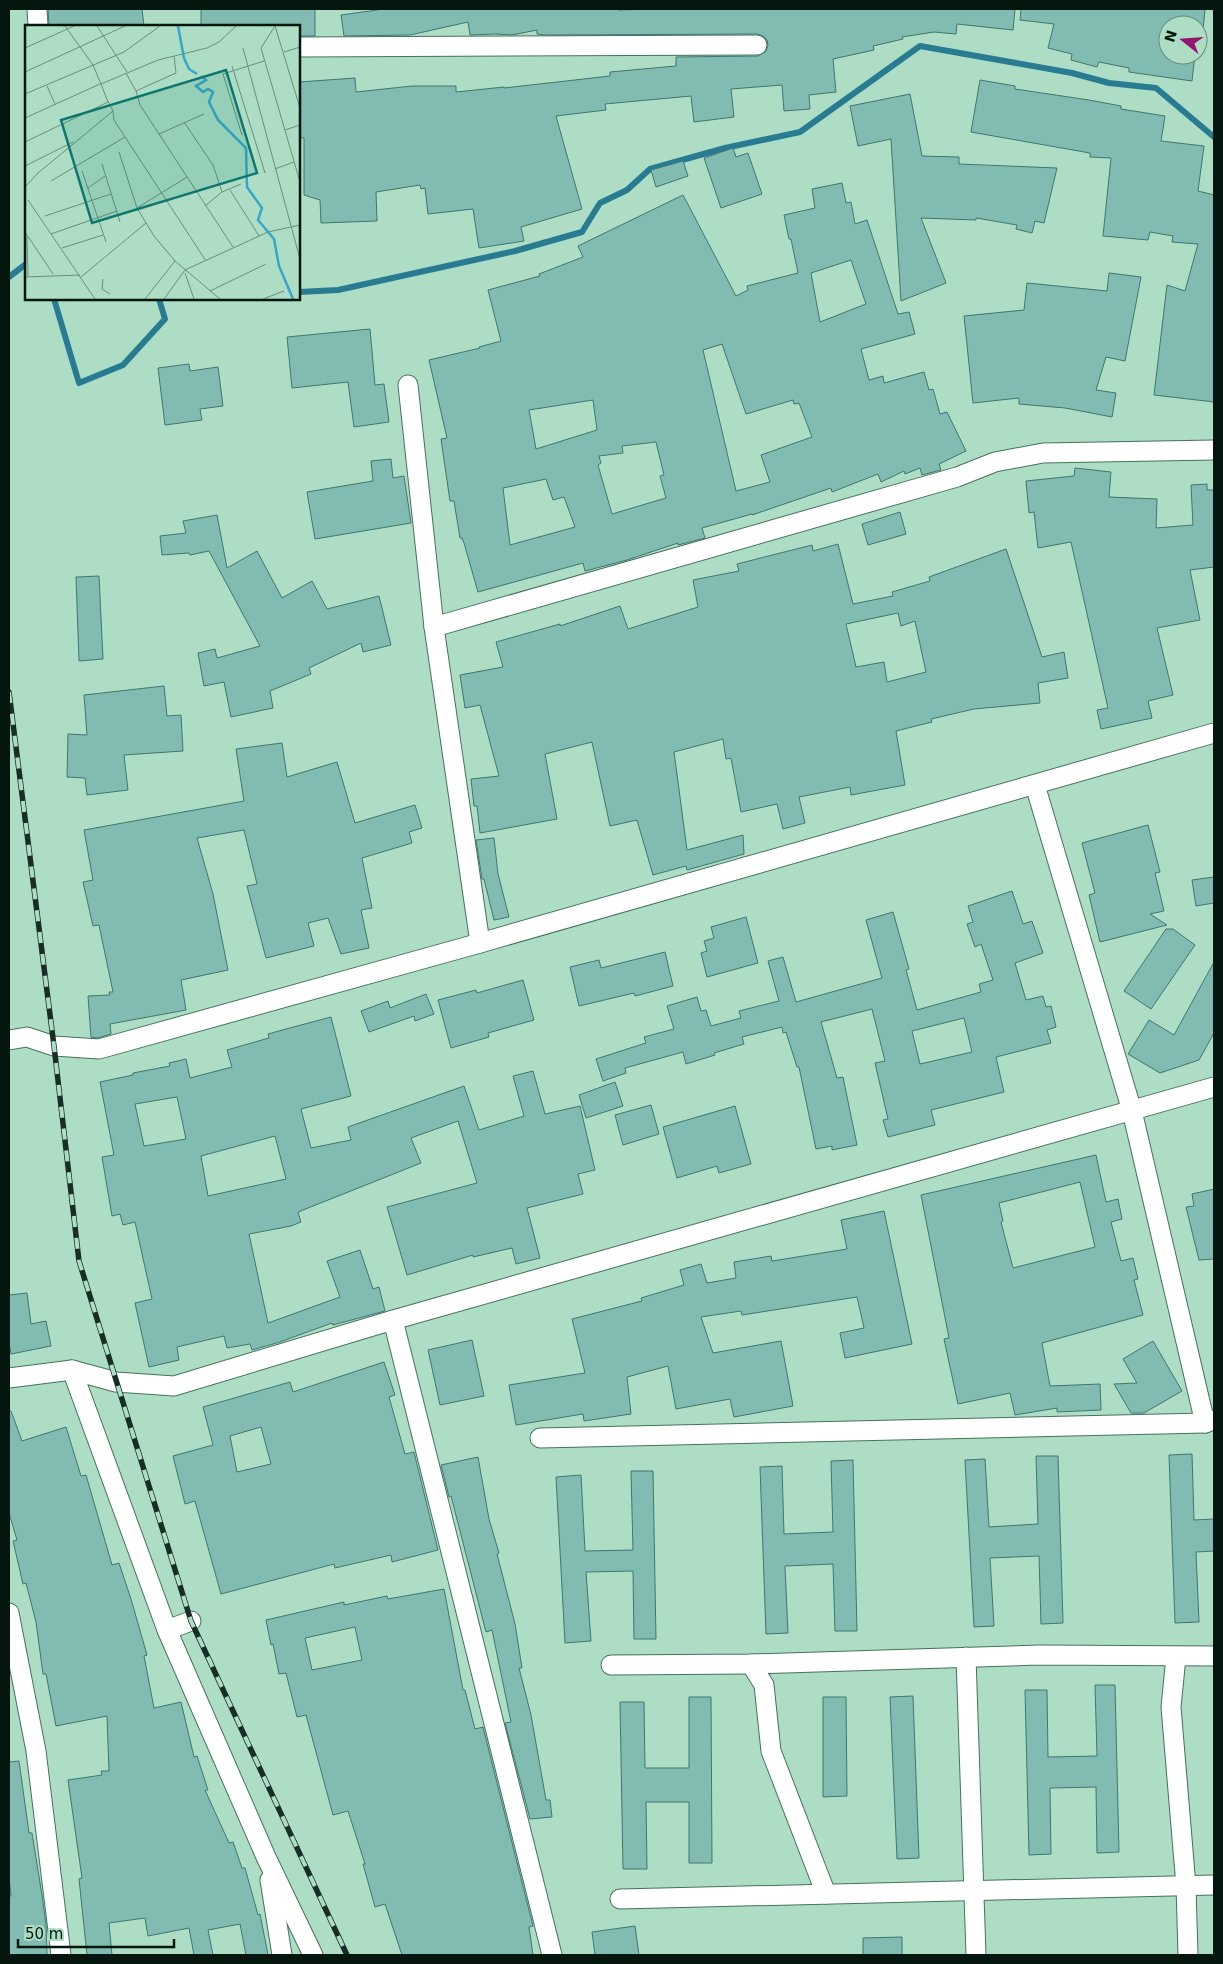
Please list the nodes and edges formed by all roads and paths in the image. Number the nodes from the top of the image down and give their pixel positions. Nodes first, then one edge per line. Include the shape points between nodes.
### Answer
1 (37, 9) edge
2 (38, 25) edge
3 (757, 45) dead end
4 (300, 47) edge
5 (408, 385) dead end
6 (1214, 450) edge
7 (434, 627) junction
8 (1214, 733) edge
9 (1035, 786) junction
10 (480, 942) junction
11 (9, 1040) edge
12 (1214, 1087) edge
13 (1132, 1112) junction
14 (393, 1320) junction
15 (72, 1370) junction
16 (9, 1378) edge
17 (1209, 1421) edge
18 (540, 1438) dead end
19 (9, 1613) edge
20 (191, 1621) dead end
21 (167, 1630) junction
22 (1214, 1656) edge
23 (966, 1657) junction
24 (1176, 1657) junction
25 (751, 1664) junction
26 (611, 1665) dead end
27 (266, 1857) junction
28 (1214, 1885) edge
29 (1186, 1886) junction
30 (974, 1891) junction
31 (826, 1894) junction
32 (620, 1899) dead end
33 (61, 1955) edge
34 (282, 1955) edge
35 (313, 1955) edge
36 (552, 1955) edge
37 (976, 1955) edge
38 (1188, 1955) edge

1 - 2 street
3 - 4 street
5 - 7 street
6 - 7 street via 1043,453 995,462 957,477
7 - 10 street
8 - 9 street
9 - 10 street
9 - 13 street
10 - 11 street via 99,1049 54,1046 28,1037
12 - 13 street
13 - 14 street
13 - 17 street
14 - 15 street via 174,1386 116,1382
14 - 36 street
15 - 16 street
15 - 21 street
17 - 18 street
19 - 33 street via 36,1751
20 - 21 street
21 - 27 street
22 - 24 street
23 - 24 street
23 - 25 street
23 - 30 street
24 - 29 street via 1171,1708
25 - 26 street
25 - 31 street via 764,1685 771,1751
27 - 34 street
27 - 35 street
28 - 29 street
29 - 30 street
29 - 38 street
30 - 31 street
30 - 37 street
31 - 32 street

